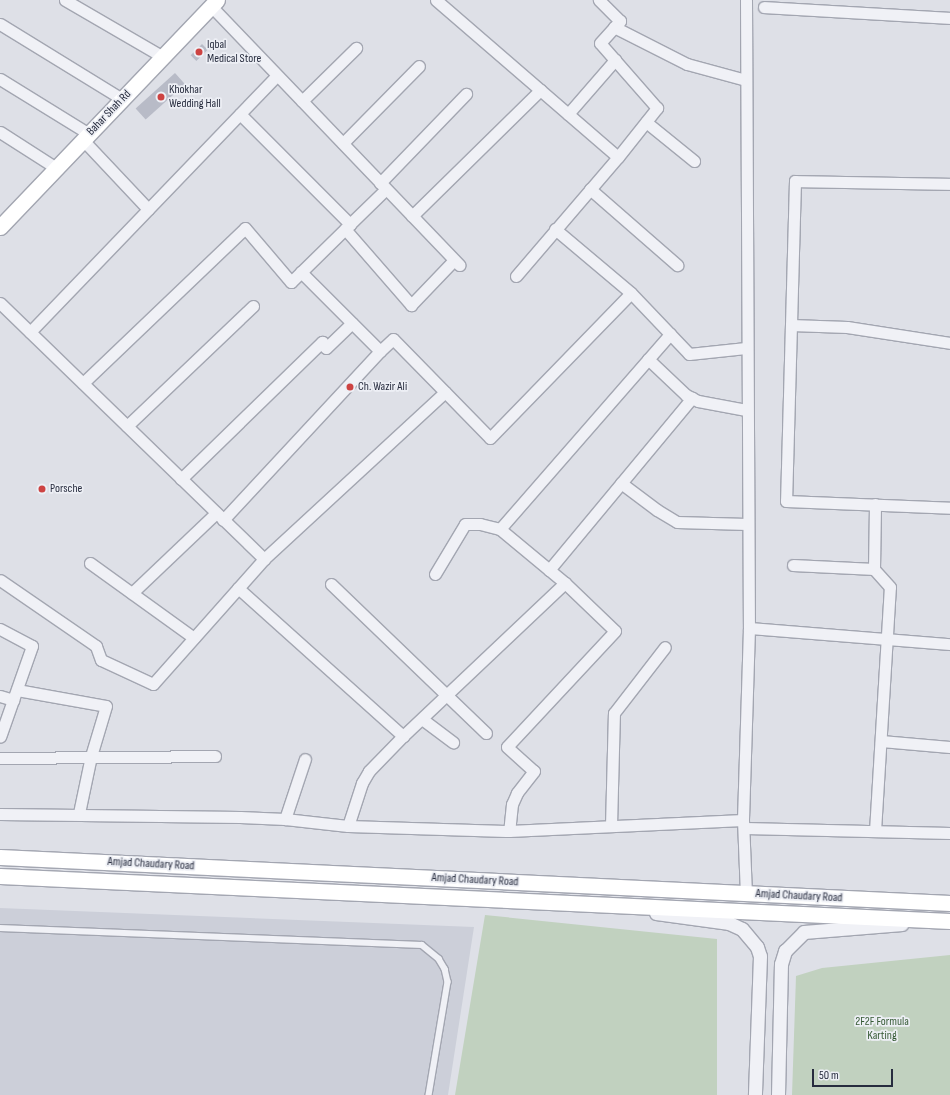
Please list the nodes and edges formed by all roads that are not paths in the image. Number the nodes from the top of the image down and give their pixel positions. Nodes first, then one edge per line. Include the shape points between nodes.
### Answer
1 (65, 0) edge
2 (436, 0) edge
3 (599, 0) edge
4 (746, 0) edge
5 (214, 3) edge
6 (764, 7) dead end
7 (950, 18) edge
8 (0, 24) edge
9 (614, 27) junction
10 (356, 48) dead end
11 (163, 57) junction
12 (615, 60) junction
13 (419, 66) dead end
14 (277, 75) junction
15 (0, 79) edge
16 (746, 80) junction
17 (540, 90) junction
18 (466, 94) dead end
19 (122, 99) junction
20 (302, 101) junction
21 (240, 114) junction
22 (568, 114) junction
23 (646, 122) junction
24 (0, 132) edge
25 (86, 137) junction
26 (343, 144) junction
27 (618, 157) junction
28 (694, 161) dead end
29 (56, 168) junction
30 (950, 184) edge
31 (383, 186) junction
32 (590, 189) junction
33 (148, 210) junction
34 (412, 216) junction
35 (0, 227) edge
36 (347, 227) junction
37 (555, 229) junction
38 (677, 265) dead end
39 (301, 272) junction
40 (516, 276) dead end
41 (631, 293) junction
42 (0, 303) edge
43 (253, 306) dead end
44 (352, 323) junction
45 (791, 325) junction
46 (30, 332) junction
47 (670, 334) junction
48 (950, 343) edge
49 (746, 348) junction
50 (380, 351) junction
51 (648, 359) junction
52 (83, 383) junction
53 (445, 392) junction
54 (692, 398) junction
55 (746, 410) junction
56 (127, 426) junction
57 (181, 479) junction
58 (621, 483) junction
59 (875, 504) junction
60 (950, 508) edge
61 (219, 516) junction
62 (747, 524) junction
63 (500, 529) junction
64 (264, 559) junction
65 (90, 563) dead end
66 (793, 565) dead end
67 (874, 569) junction
68 (549, 570) junction
69 (435, 574) dead end
70 (0, 580) edge
71 (566, 583) junction
72 (331, 584) dead end
73 (238, 588) junction
74 (132, 594) junction
75 (748, 628) junction
76 (0, 629) edge
77 (194, 638) junction
78 (887, 639) junction
79 (950, 644) edge
80 (665, 647) dead end
81 (15, 695) junction
82 (0, 696) edge
83 (446, 696) junction
84 (422, 719) junction
85 (486, 733) dead end
86 (403, 736) junction
87 (0, 737) edge
88 (880, 741) junction
89 (453, 742) dead end
90 (950, 747) edge
91 (91, 756) junction
92 (215, 756) dead end
93 (0, 758) edge
94 (305, 759) dead end
95 (79, 813) junction
96 (0, 814) edge
97 (285, 819) junction
98 (744, 824) junction
99 (348, 826) junction
100 (611, 826) junction
101 (509, 831) junction
102 (875, 831) junction
103 (950, 834) edge
104 (0, 857) edge
105 (0, 876) edge
106 (746, 894) junction
107 (580, 903) junction
108 (950, 903) edge
109 (950, 922) edge
110 (0, 928) edge
111 (429, 1095) edge
112 (755, 1095) edge
113 (778, 1095) edge

1 - 11 street
2 - 17 street
3 - 9 street via 620,21
4 - 16 street
5 - 11 main road, Bahar Shah Rd
5 - 14 street
6 - 7 street
8 - 19 street
9 - 12 street via 600,43
9 - 16 street via 687,64
10 - 20 street
11 - 19 main road, Bahar Shah Rd
12 - 22 street
12 - 23 street via 657,108
13 - 26 street
14 - 20 street
14 - 21 street
15 - 25 street
16 - 49 street
17 - 22 street
17 - 34 street
18 - 31 street
19 - 25 main road, Bahar Shah Rd
20 - 26 street
21 - 33 street
21 - 36 street
22 - 27 street
23 - 27 street
23 - 28 street
24 - 29 street
25 - 29 main road, Bahar Shah Rd
25 - 33 street
26 - 31 street
27 - 32 street
29 - 35 main road, Bahar Shah Rd
30 - 45 street via 795,181
31 - 34 street
31 - 36 street
32 - 37 street
32 - 38 street
33 - 46 street
34 - 36 street via 457,263 411,305
36 - 39 street
37 - 40 street
37 - 41 street
39 - 44 street
39 - 52 street via 291,282 245,228
41 - 47 street
41 - 53 street via 490,438
42 - 46 street
43 - 56 street
44 - 50 street
44 - 57 street via 326,348 322,342
45 - 48 street via 847,327
45 - 59 street via 786,501
46 - 52 street
47 - 49 street via 689,354
47 - 51 street
49 - 55 street
50 - 53 street via 393,339
50 - 61 street
51 - 54 street via 668,380
51 - 63 street
52 - 56 street
53 - 64 street
54 - 55 street
54 - 58 street
55 - 62 street
56 - 57 street
57 - 61 street
58 - 62 street via 677,522
58 - 68 street
59 - 60 street
59 - 67 street
61 - 64 street
61 - 74 street
62 - 75 street
63 - 68 street
63 - 69 street via 480,524 465,524
64 - 73 street
65 - 74 street
66 - 67 street
67 - 78 street via 890,587
68 - 71 street
70 - 77 street via 96,646 100,660 153,684
71 - 83 street
71 - 101 street via 615,631 507,747 534,771 512,804
72 - 83 street
73 - 77 street
73 - 86 street
74 - 77 street
75 - 78 street
75 - 98 street
76 - 81 street via 32,646
78 - 79 street
78 - 88 street
80 - 100 street via 614,713
81 - 82 street
81 - 87 street
81 - 91 street via 106,706
83 - 84 street
83 - 85 street
84 - 86 street
84 - 89 street
86 - 99 street via 365,777
88 - 90 street
88 - 102 street
91 - 92 street
91 - 93 street
91 - 95 street
94 - 97 street
95 - 96 street
95 - 97 street
97 - 99 street
98 - 100 street
98 - 102 street
98 - 106 street
99 - 101 street
100 - 101 street
102 - 103 street
104 - 106 main road, Amjad Chaudary Road
105 - 107 main road, Amjad Chaudary Road
106 - 108 main road, Amjad Chaudary Road
107 - 109 main road, Amjad Chaudary Road
107 - 112 street via 729,923 742,929 751,938 760,956
109 - 113 street via 824,929 804,932 794,939 785,951 781,964
110 - 111 lane via 422,945 439,959 446,969 448,982

